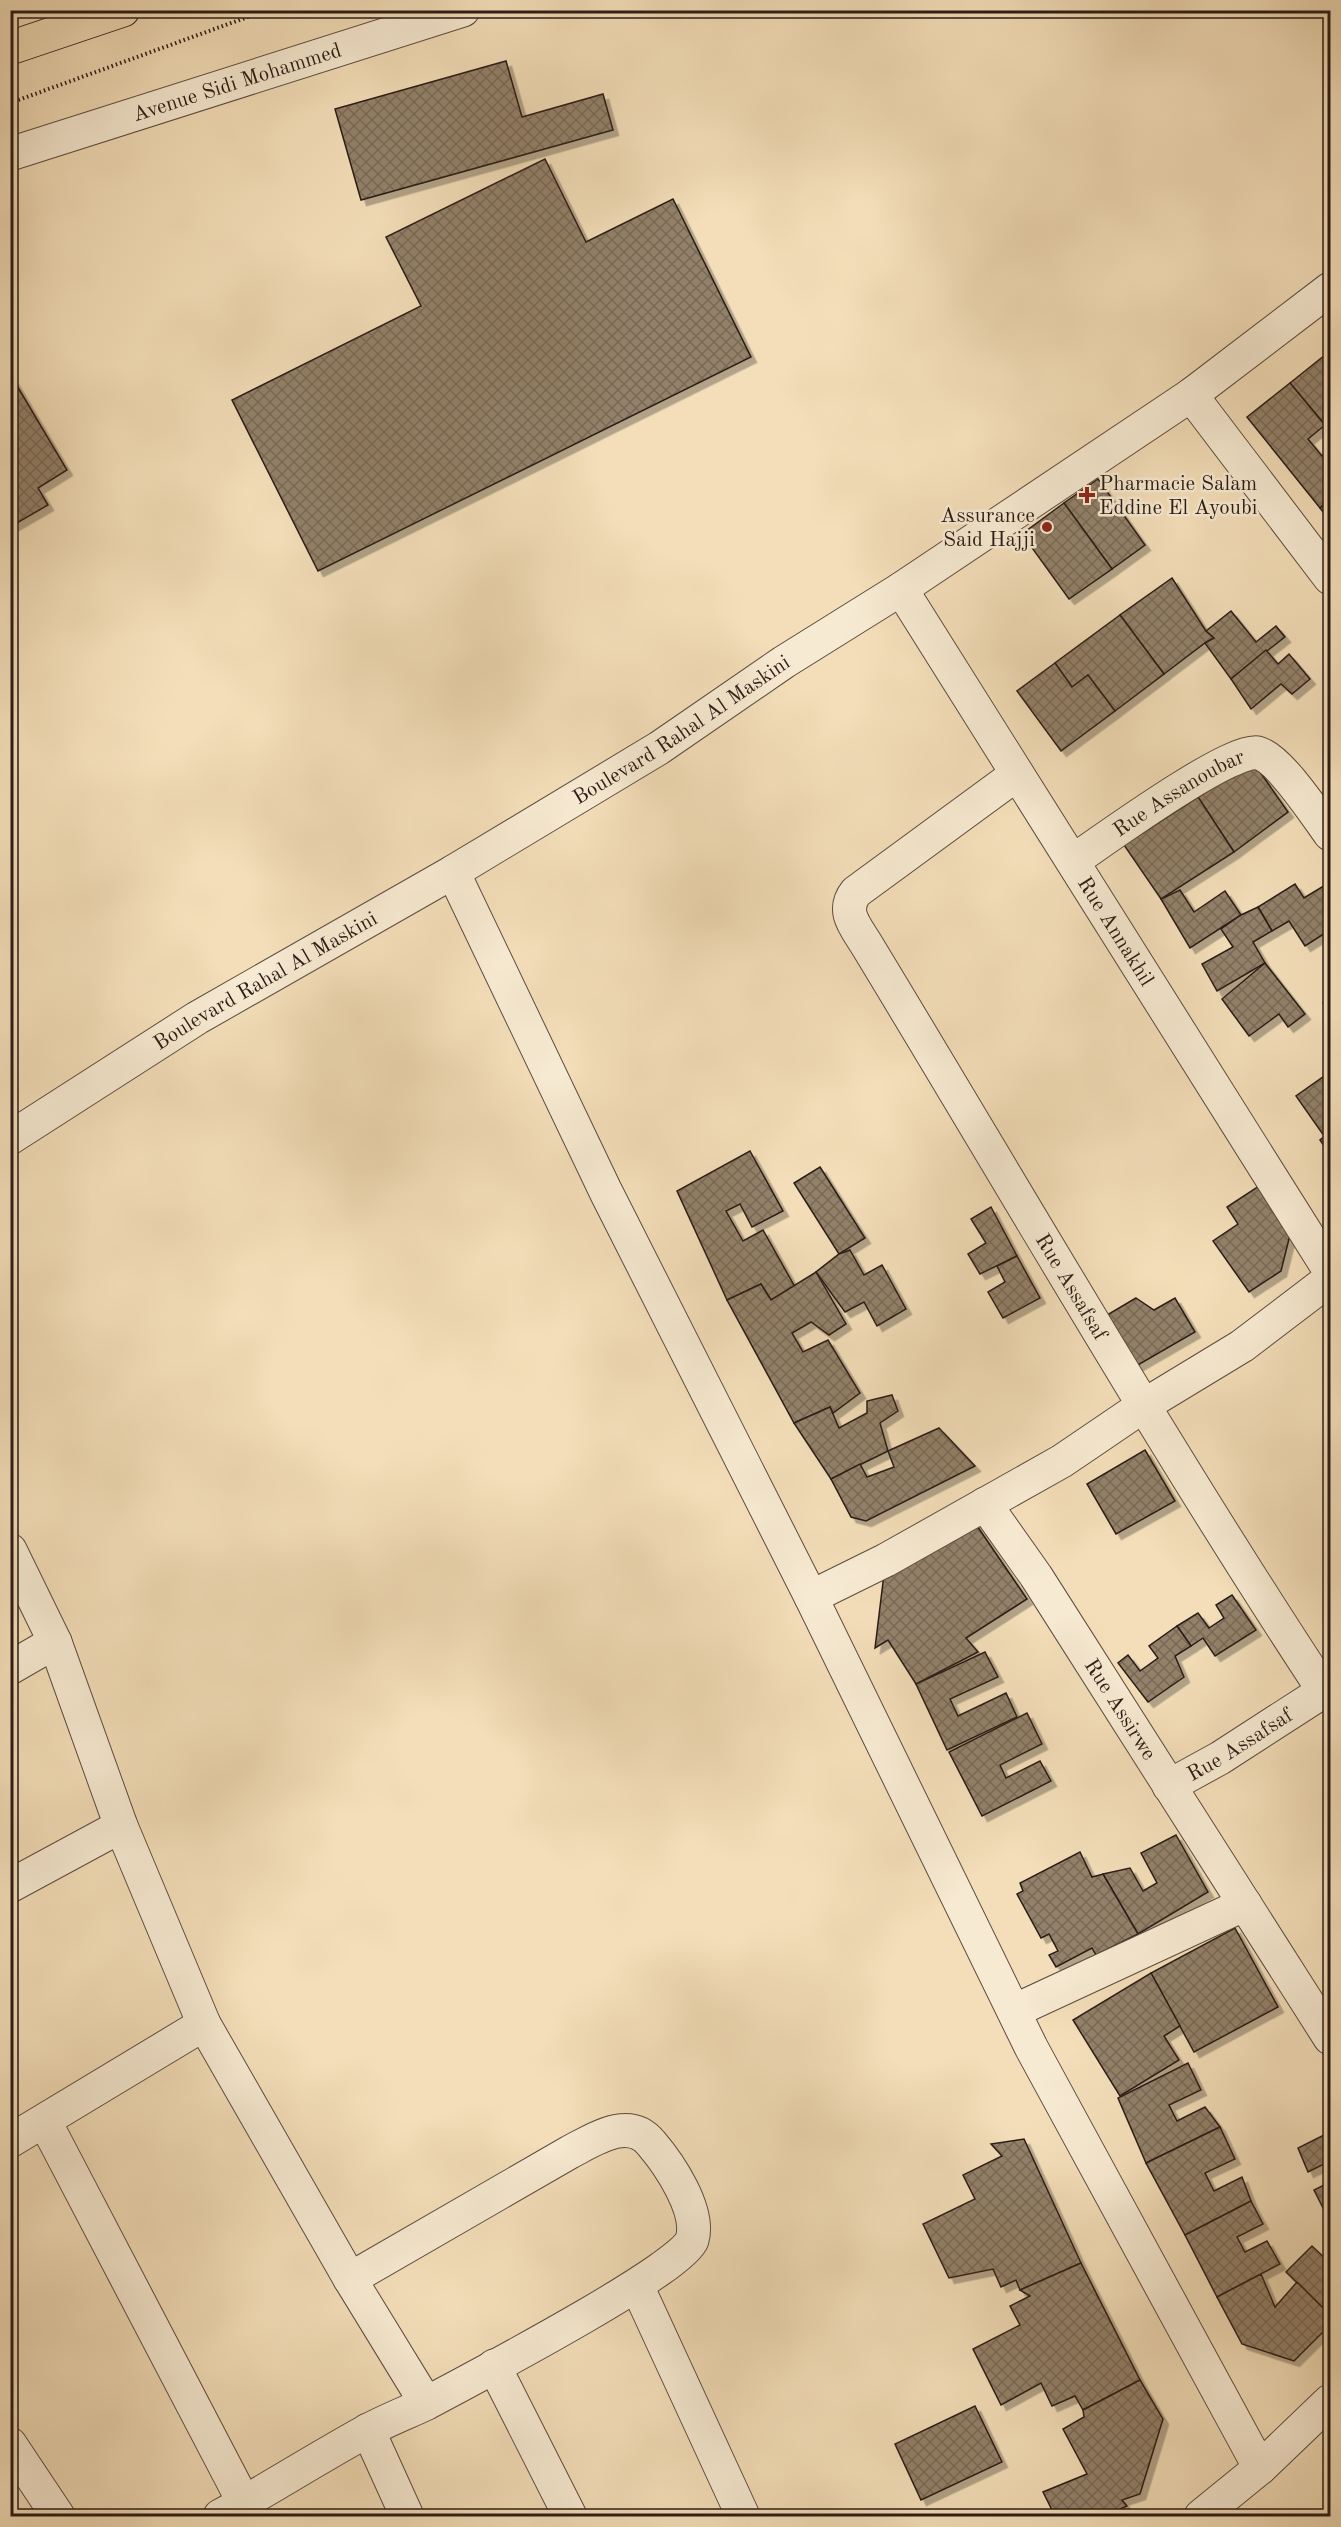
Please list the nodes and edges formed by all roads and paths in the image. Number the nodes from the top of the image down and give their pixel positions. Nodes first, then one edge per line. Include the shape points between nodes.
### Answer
1 (267, 10) edge
2 (463, 10) edge
3 (107, 13) edge
4 (10, 48) edge
5 (10, 103) edge
6 (10, 153) edge
7 (1330, 289) edge
8 (1191, 395) junction
9 (1330, 578) edge
10 (900, 589) junction
11 (1017, 774) junction
12 (1330, 834) edge
13 (1072, 861) junction
14 (453, 872) junction
15 (10, 1138) edge
16 (1330, 1270) edge
17 (1330, 1279) edge
18 (1143, 1406) junction
19 (985, 1504) junction
20 (10, 1550) edge
21 (811, 1597) junction
22 (55, 1642) junction
23 (10, 1668) edge
24 (1327, 1689) edge
25 (1169, 1786) junction
26 (121, 1826) junction
27 (10, 1886) edge
28 (1245, 1904) junction
29 (1014, 2011) junction
30 (204, 2024) junction
31 (1330, 2038) edge
32 (45, 2122) junction
33 (10, 2141) edge
34 (350, 2279) junction
35 (637, 2286) junction
36 (494, 2366) junction
37 (1330, 2401) edge
38 (426, 2403) junction
39 (368, 2430) junction
40 (10, 2444) edge
41 (1260, 2468) junction
42 (238, 2512) edge
43 (58, 2517) edge
44 (407, 2517) edge
45 (570, 2517) edge
46 (743, 2517) edge
47 (1201, 2517) edge

1 - 5 path
2 - 6 street, Avenue Sidi Mohammed
3 - 4 main road
7 - 8 street, Boulevard Rahal Al Maskini
8 - 9 street
8 - 10 street, Boulevard Rahal Al Maskini
10 - 11 street, Rue Annakhil
10 - 14 street, Boulevard Rahal Al Maskini via 659,748
11 - 13 street, Rue Annakhil
11 - 18 street, Rue Assafsaf via 856,892 848,907 863,939
12 - 13 street, Rue Assanoubar via 1275,764 1251,753 1175,792
13 - 16 street, Rue Annakhil
14 - 15 street, Boulevard Rahal Al Maskini via 197,1018
14 - 21 street via 606,1192
17 - 18 street via 1242,1346
18 - 19 street via 1062,1461
18 - 24 street, Rue Assafsaf via 1235,1556
19 - 21 street
19 - 25 street, Rue Assirwe via 1036,1576
20 - 22 street
21 - 29 street
22 - 23 street
22 - 26 street
24 - 25 street, Rue Assafsaf
25 - 28 street, Rue Assirwe
26 - 27 street
26 - 30 street
28 - 29 street
28 - 31 street, Rue Assirwe
29 - 41 street
30 - 32 street
30 - 34 street
32 - 33 street
32 - 42 street
34 - 35 street via 570,2152 605,2135 635,2129 670,2164 686,2196 693,2226 688,2247
34 - 38 street
35 - 36 street
35 - 46 street
36 - 38 street
36 - 45 street
37 - 41 street
38 - 39 street
39 - 42 street
39 - 44 street
40 - 43 street
41 - 47 street

